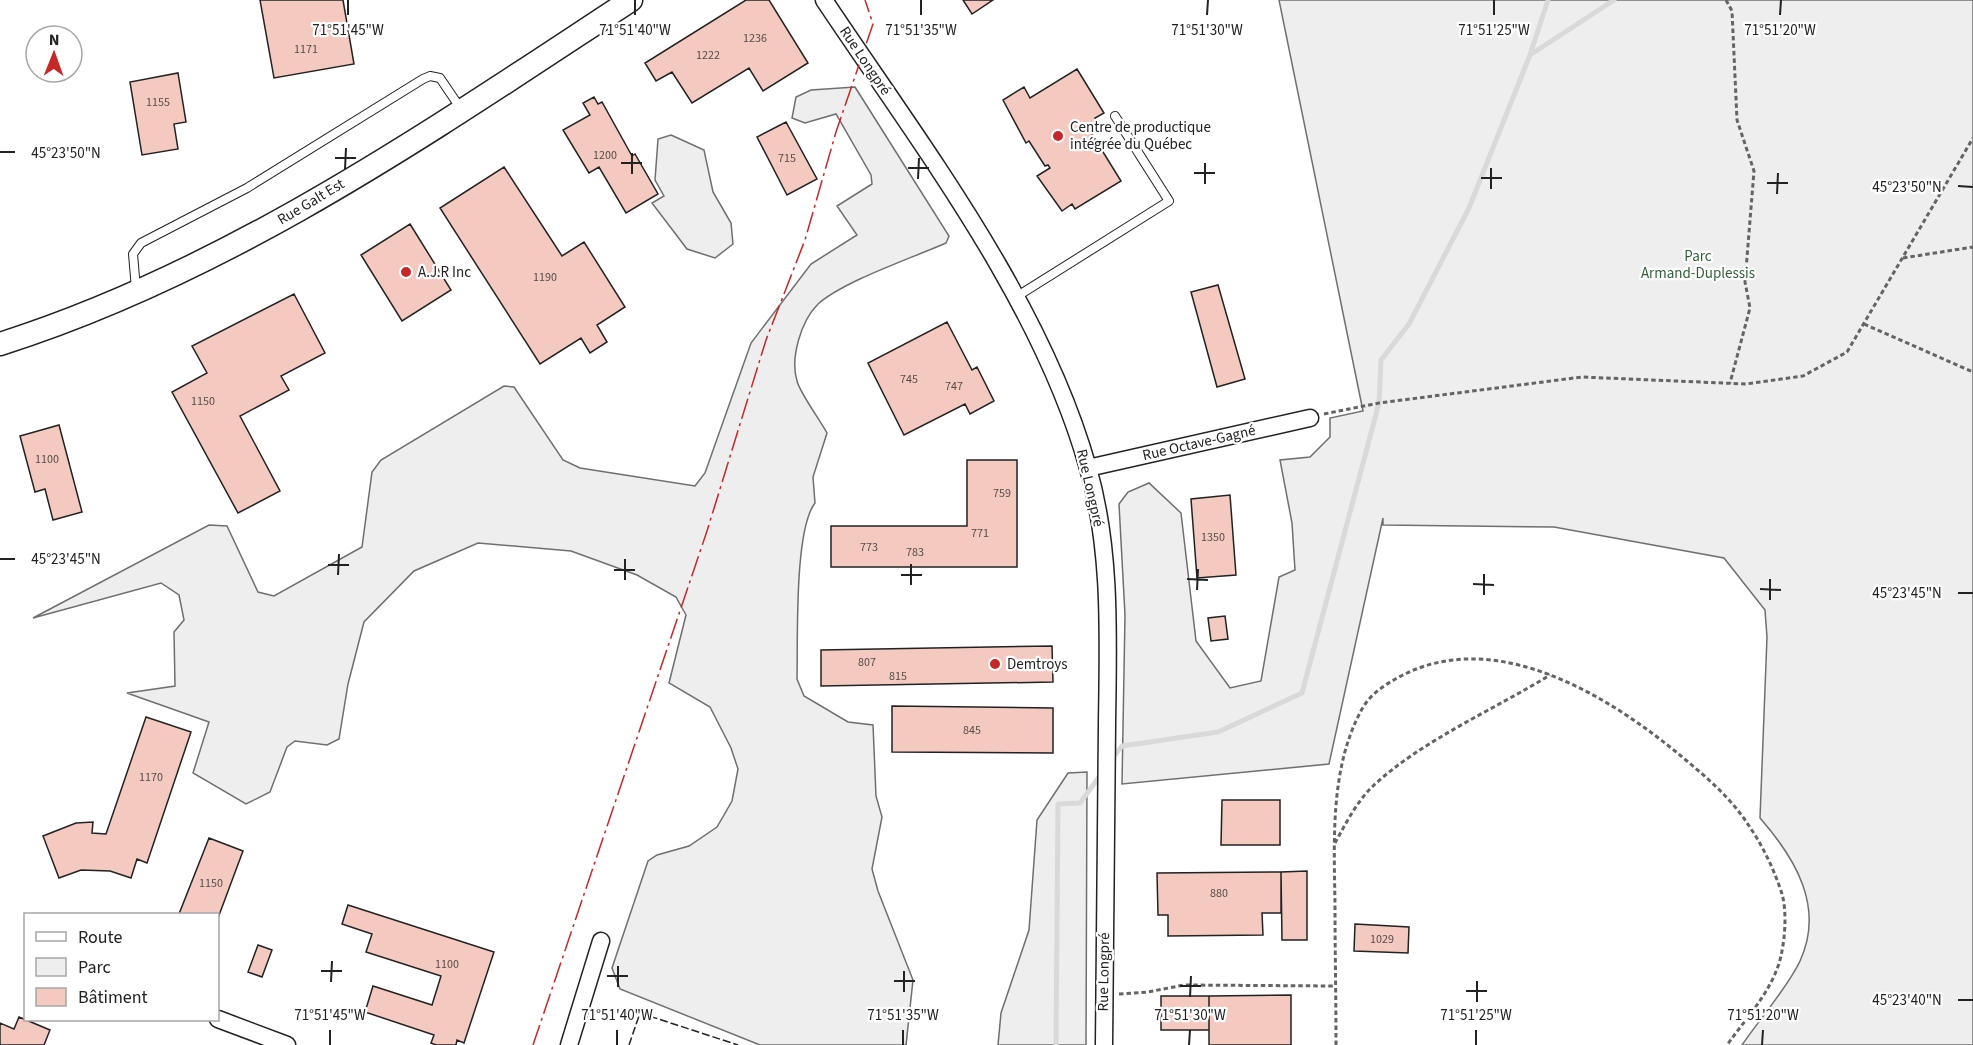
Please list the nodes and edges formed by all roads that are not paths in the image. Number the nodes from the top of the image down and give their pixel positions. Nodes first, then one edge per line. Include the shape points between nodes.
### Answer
1 (631, 0) edge
2 (824, 0) edge
3 (461, 109) junction
4 (1115, 116) dead end
5 (136, 294) junction
6 (1016, 297) junction
7 (0, 344) edge
8 (1310, 418) road end
9 (1088, 468) junction
10 (601, 941) dead end
11 (219, 1019) edge
12 (287, 1045) edge
13 (568, 1045) edge
14 (1104, 1045) edge

1 - 3 street, Rue Galt Est
2 - 6 street, Rue Longpré via 993,255
3 - 5 street, Rue Galt Est via 290,216
3 - 5 lane via 440,78 423,79 247,188 141,243 133,254
4 - 6 lane via 1169,201
5 - 7 street, Rue Galt Est
6 - 9 street, Rue Longpré via 1051,363
8 - 9 street, Rue Octave-Gagné
9 - 14 street, Rue Longpré via 1100,521 1108,606
10 - 13 street
11 - 12 street

